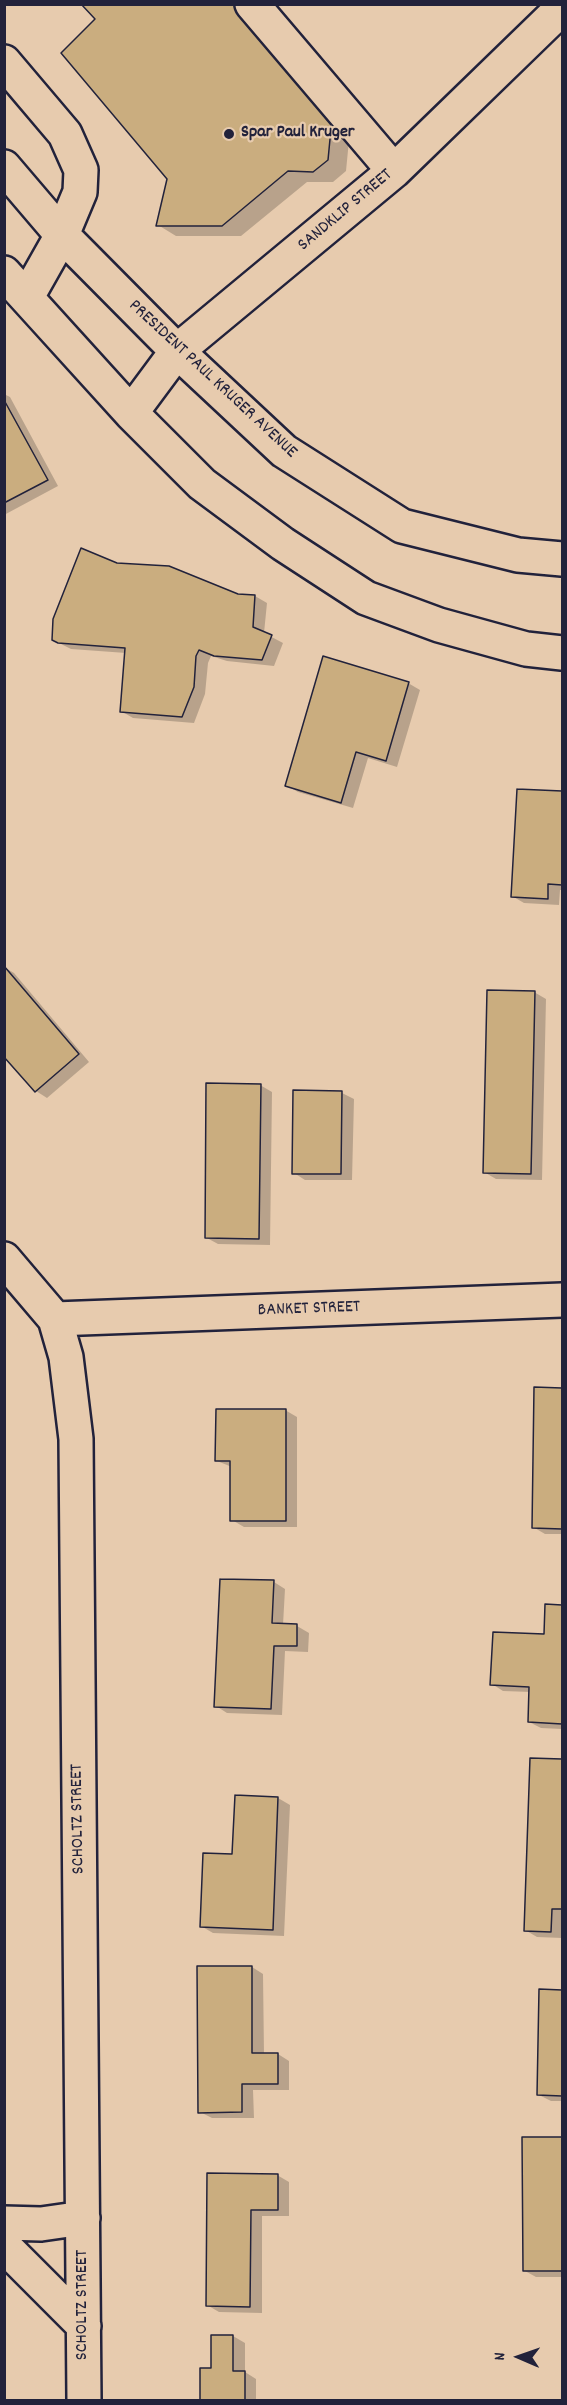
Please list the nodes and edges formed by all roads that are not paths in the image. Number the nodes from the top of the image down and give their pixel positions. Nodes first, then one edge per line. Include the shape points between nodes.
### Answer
1 (252, 4) edge
2 (562, 8) edge
3 (4, 62) edge
4 (4, 167) edge
5 (394, 171) junction
6 (62, 235) junction
7 (4, 273) edge
8 (27, 297) junction
9 (177, 351) junction
10 (131, 413) junction
11 (562, 560) edge
12 (562, 653) edge
13 (4, 1259) edge
14 (562, 1300) edge
15 (55, 1319) junction
16 (83, 2218) junction
17 (4, 2223) edge
18 (4, 2246) edge
19 (84, 2326) junction
20 (84, 2400) edge

1 - 5 street
2 - 5 street, SANDKLIP STREET
3 - 6 street via 65,134 81,170 80,192
4 - 6 street, PRESIDENT PAUL KRUGER AVENUE
5 - 9 street, SANDKLIP STREET
6 - 8 street
6 - 9 street, PRESIDENT PAUL KRUGER AVENUE
7 - 8 street
8 - 10 street
9 - 10 street, SANDKLIP STREET
9 - 11 street, PRESIDENT PAUL KRUGER AVENUE via 284,452 402,526 518,555
10 - 12 street via 202,484 283,544 366,598 439,625 526,650
13 - 15 street, SCHOLTZ STREET
14 - 15 street, BANKET STREET
15 - 16 street, SCHOLTZ STREET via 66,1357 75,1439
16 - 17 street via 41,2224
16 - 19 street, SCHOLTZ STREET
18 - 19 street
19 - 20 street, SCHOLTZ STREET

